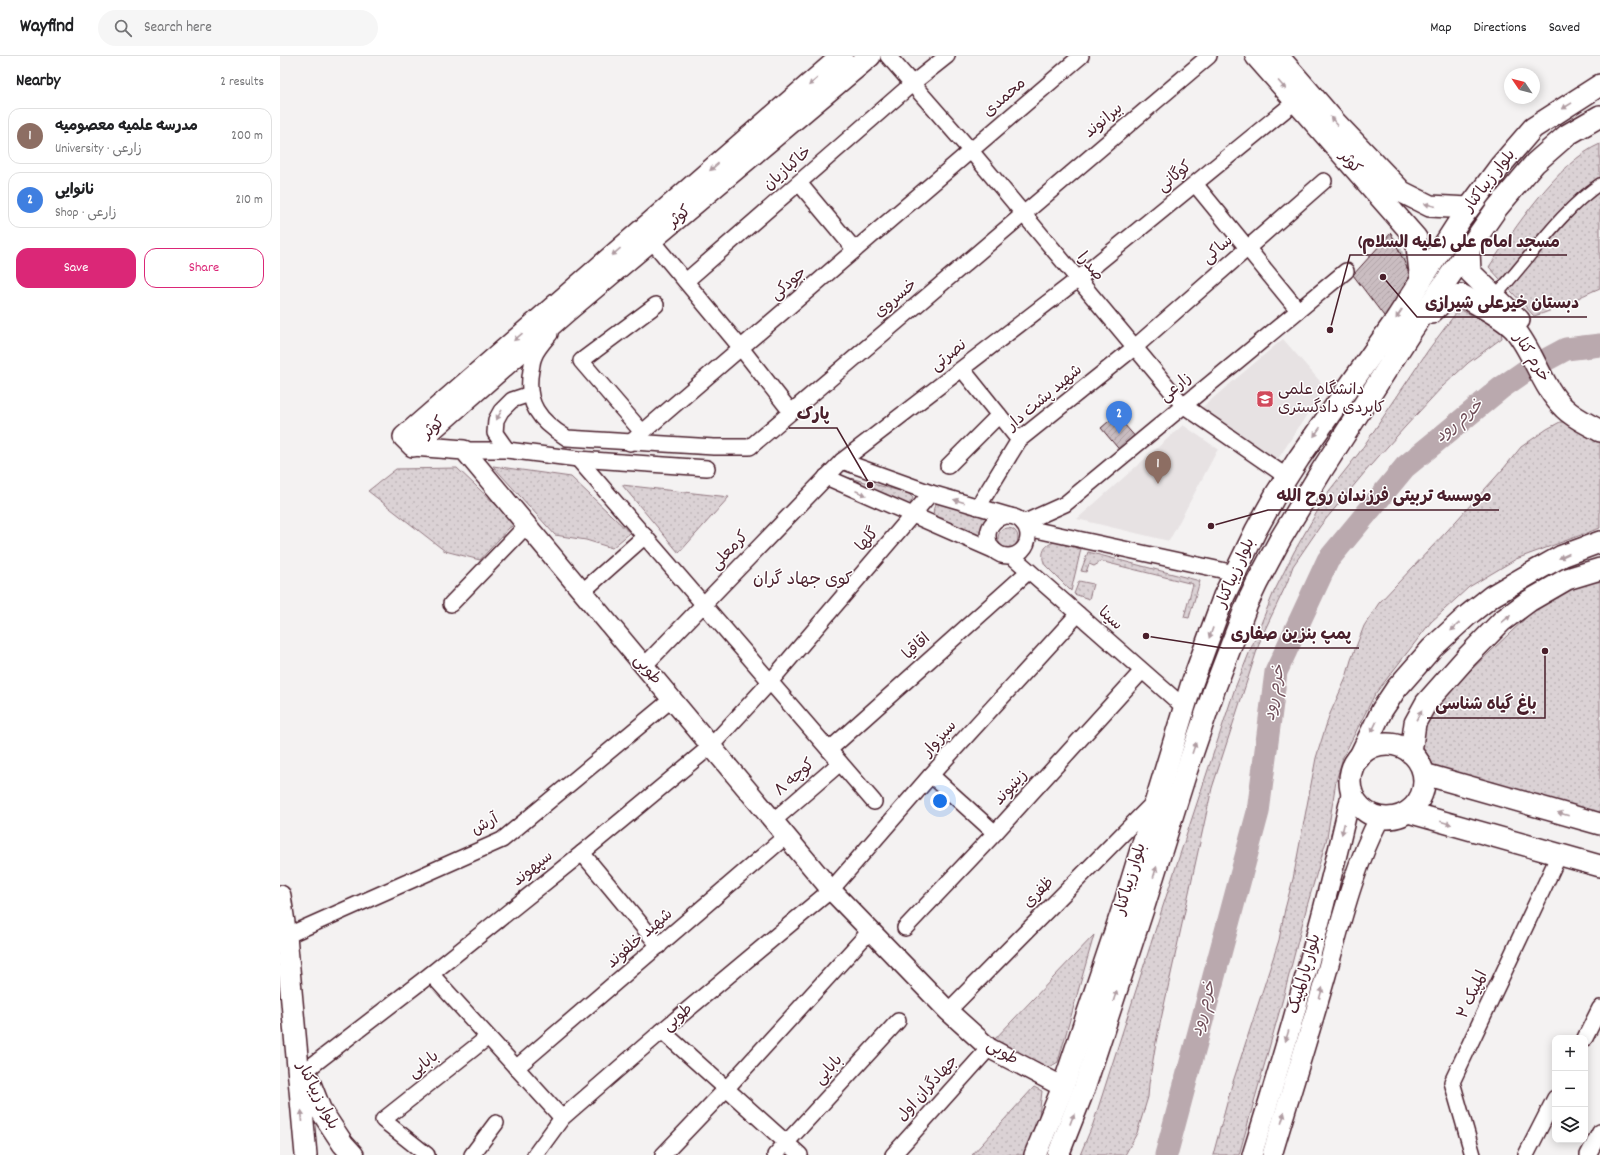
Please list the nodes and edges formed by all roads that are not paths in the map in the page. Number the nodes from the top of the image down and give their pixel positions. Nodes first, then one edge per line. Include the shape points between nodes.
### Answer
1 (842, 56) edge
2 (870, 56) edge
3 (888, 56) edge
4 (947, 56) edge
5 (1081, 56) edge
6 (1209, 56) edge
7 (1256, 56) edge
8 (1278, 56) edge
9 (913, 83) junction
10 (1600, 85) edge
11 (1296, 101) junction
12 (1600, 116) edge
13 (970, 151) junction
14 (1324, 181) dead end
15 (800, 183) junction
16 (1195, 184) junction
17 (1600, 184) edge
18 (1395, 199) junction
19 (1469, 208) junction
20 (1023, 214) junction
21 (647, 235) junction
22 (1248, 248) junction
23 (855, 250) junction
24 (1469, 250) junction
25 (1346, 271) dead end
26 (1077, 280) junction
27 (686, 281) junction
28 (1421, 281) junction
29 (1494, 296) junction
30 (656, 305) dead end
31 (1298, 310) junction
32 (567, 311) junction
33 (1410, 333) junction
34 (1526, 336) junction
35 (1135, 347) junction
36 (741, 348) junction
37 (962, 369) junction
38 (1559, 391) junction
39 (530, 394) junction
40 (1184, 405) junction
41 (791, 412) junction
42 (998, 415) junction
43 (1600, 418) edge
44 (1600, 431) edge
45 (642, 432) junction
46 (1019, 440) junction
47 (630, 442) junction
48 (413, 446) junction
49 (464, 450) junction
50 (507, 450) junction
51 (578, 459) junction
52 (842, 461) junction
53 (948, 466) dead end
54 (707, 468) dead end
55 (826, 477) junction
56 (1287, 477) junction
57 (931, 494) junction
58 (978, 507) junction
59 (913, 515) junction
60 (1020, 522) junction
61 (527, 525) junction
62 (645, 536) junction
63 (1600, 542) edge
64 (995, 551) junction
65 (1012, 556) junction
66 (1600, 569) edge
67 (1029, 572) junction
68 (1235, 573) junction
69 (582, 592) junction
70 (1224, 596) junction
71 (451, 604) dead end
72 (1247, 604) junction
73 (704, 605) junction
74 (1078, 614) junction
75 (644, 666) junction
76 (1142, 671) junction
77 (770, 682) junction
78 (672, 699) junction
79 (1185, 708) junction
80 (711, 746) junction
81 (829, 750) junction
82 (1411, 753) junction
83 (1359, 758) junction
84 (840, 763) junction
85 (932, 774) junction
86 (1424, 774) junction
87 (1352, 791) junction
88 (1156, 800) junction
89 (874, 802) dead end
90 (1408, 812) junction
91 (1380, 817) junction
92 (773, 821) junction
93 (1600, 824) edge
94 (995, 833) junction
95 (786, 836) junction
96 (582, 853) junction
97 (1559, 855) junction
98 (1600, 866) edge
99 (831, 890) junction
100 (280, 896) edge
101 (905, 928) dead end
102 (870, 932) junction
103 (286, 936) junction
104 (659, 946) junction
105 (431, 974) junction
106 (1600, 1008) edge
107 (948, 1011) junction
108 (898, 1021) dead end
109 (662, 1031) junction
110 (1586, 1035) edge
111 (488, 1037) junction
112 (989, 1048) junction
113 (301, 1063) junction
114 (516, 1068) junction
115 (726, 1089) junction
116 (1072, 1091) junction
117 (1552, 1104) edge
118 (562, 1118) junction
119 (496, 1123) dead end
120 (1600, 1132) edge
121 (787, 1143) junction
122 (306, 1155) edge
123 (353, 1155) edge
124 (426, 1155) edge
125 (472, 1155) edge
126 (535, 1155) edge
127 (663, 1155) edge
128 (775, 1155) edge
129 (800, 1155) edge
130 (893, 1155) edge
131 (1035, 1155) edge
132 (1058, 1155) edge
133 (1252, 1155) edge
134 (1272, 1155) edge
135 (1473, 1155) edge
136 (1526, 1155) edge
137 (1588, 1155) edge

1 -> 21 main road, کوثر
2 - 21 main road, کوثر
3 - 9 street, صدرا
4 - 9 street
5 - 13 street, محمدی
6 - 20 street, بیرانوند
7 -> 11 main road, کوثر
18 -> 8 main road, کوثر via 1336,123
9 - 13 street, صدرا
9 - 15 street, خاکبازیان
10 -> 19 main road, بلوار زیباکنار via 1533,128
11 - 16 street, کوگانی
11 - 18 main road, کوثر
12 - 24 main road, بلوار زیباکنار via 1567,135 1535,163 1497,208
13 - 20 street, صدرا
13 - 23 street, جودکی
14 - 22 street, ساکی
15 - 23 street
15 - 27 street, خاکبازیان
16 - 22 street
16 - 26 street, کوگانی
17 - 29 street via 1588,192 1556,225
19 -> 18 main road, کوثر via 1430,206
18 - 28 main road, کوثر via 1416,238
19 - 28 main road, بلوار زیباکنار
20 - 26 street, صدرا
20 - 41 street, خسروی
21 - 27 street
21 - 32 main road, کوثر
21 -> 48 main road, کوثر via 404,437
22 - 31 street
22 - 35 street, ساکی
23 - 36 street, جودکی
24 - 29 main road via 1470,272
24 - 33 main road, بلوار زیباکنار
25 - 31 street, زارعی
26 - 35 street, صدرا
26 - 37 street, نصرتی
27 - 36 street
28 -> 56 main road, بلوار زیباکنار
29 - 34 main road
30 - 45 street via 581,362
31 - 40 street, زارعی
32 - 39 street via 534,357
32 - 48 main road, کوثر
33 - 34 main road, خرم کنار via 1444,301 1461,295
33 - 72 main road, بلوار زیباکنار via 1281,538
34 - 38 main road, خرم کنار
35 - 40 street, صدرا
35 - 46 street, شهید پشت دار
36 - 41 street
36 - 45 street, جودکی
37 - 42 street
37 - 52 street, نصرتی
38 - 43 main road
38 - 44 main road via 1563,408
39 - 47 street via 543,419 567,438
39 -> 50 street via 512,400 496,420 495,432
40 - 56 street, صدرا
40 - 60 street, زارعی via 1065,504
41 - 47 street, خسروی via 750,447 714,448
42 - 46 street
42 - 53 street
45 - 47 street, جودکی
46 - 58 street, شهید پشت دار
48 - 49 street
49 - 50 street
49 - 61 street, طوبی
50 - 51 street
51 - 54 street
51 - 62 street
52 - 55 street, کرمعلی
52 - 57 street
55 -> 59 street
55 - 73 street, کرمعلی
56 - 68 main road, بلوار زیباکنار via 1256,530
58 -> 57 street
57 - 59 street, گلها
58 - 60 street
59 - 64 street
59 - 77 street, گلها
60 - 64 street via 1002,518 994,522 988,537
60 - 65 street via 1028,535 1028,542 1024,549
60 - 68 street
61 - 69 street, طوبی
61 - 71 street
62 - 69 street
62 - 73 street
63 -> 83 main road via 1562,556 1492,596 1468,615 1432,648 1396,689 1382,710
64 - 65 street via 1003,556
65 - 67 street, سینا
82 -> 66 main road via 1415,723 1426,703 1464,659 1502,621 1529,601 1567,579
67 - 74 street, سینا
67 - 81 street, اقاقیا
68 - 70 main road, بلوار زیباکنار
69 - 75 street, طوبی
70 - 72 main road
70 -> 79 main road, بلوار زیباکنار
116 -> 72 main road, بلوار زیباکنار via 1144,906 1186,769
73 - 75 street, کرمعلی
73 - 77 street
74 - 76 street, سینا
74 - 85 street, سبزوار
75 - 78 street, طوبی
76 - 79 street, سینا
76 - 94 street, زینیوند
77 - 80 street, سپهوند
77 - 81 street
78 - 80 street, طوبی
78 - 103 street, آرش via 502,840
79 - 88 main road, بلوار زیباکنار
80 - 92 street, طوبی
80 - 96 street, سپهوند
81 - 84 street
82 - 83 main road via 1390,744 1367,750
82 - 86 main road via 1419,762
83 - 87 main road via 1350,780
84 - 89 street
84 - 92 street, کوچه ۸
85 - 94 street
85 - 99 street, سبزوار
86 - 90 main road via 1422,795
93 -> 86 main road
87 - 91 main road via 1356,802 1364,811
87 -> 133 street, بلوار پارالمپیک via 1306,976
88 - 107 street, ظفری
88 - 116 main road, بلوار زیباکنار via 1124,902
90 - 91 main road via 1398,817
90 -> 97 main road
134 -> 91 street, بلوار پارالمپیک via 1352,882
92 - 95 street, طوبی
94 - 101 street, زینیوند
95 - 99 street, طوبی
95 - 104 street, شهید خلفوند
96 - 104 street
96 - 105 street, سپهوند
97 - 98 main road
97 - 135 street, المپیک ۲ via 1452,1082
99 - 102 street, طوبی
99 - 109 street, طوبی
100 - 103 main road
102 - 107 street, طوبی
102 - 115 street
103 - 113 main road
104 - 114 street, شهید خلفوند
105 - 111 street
105 - 113 street, سپهوند
106 - 110 street
107 - 112 street, طوبی
108 - 121 street, بابایی
109 - 115 street
109 - 118 street, طوبی
111 - 114 street
111 - 124 street, بابایی via 382,1120
112 - 116 street, طوبی
112 - 130 street, جهادگران اول
122 -> 113 main road
113 - 123 main road, بلوار زیباکنار via 320,1109
114 - 118 street
115 - 121 street
115 - 127 street
116 - 131 main road, بلوار زیباکنار
132 -> 116 main road, بلوار زیباکنار
117 - 136 street
118 - 126 street, طوبی
119 - 125 street
120 - 137 street
121 - 128 street, بابایی
121 - 129 street

